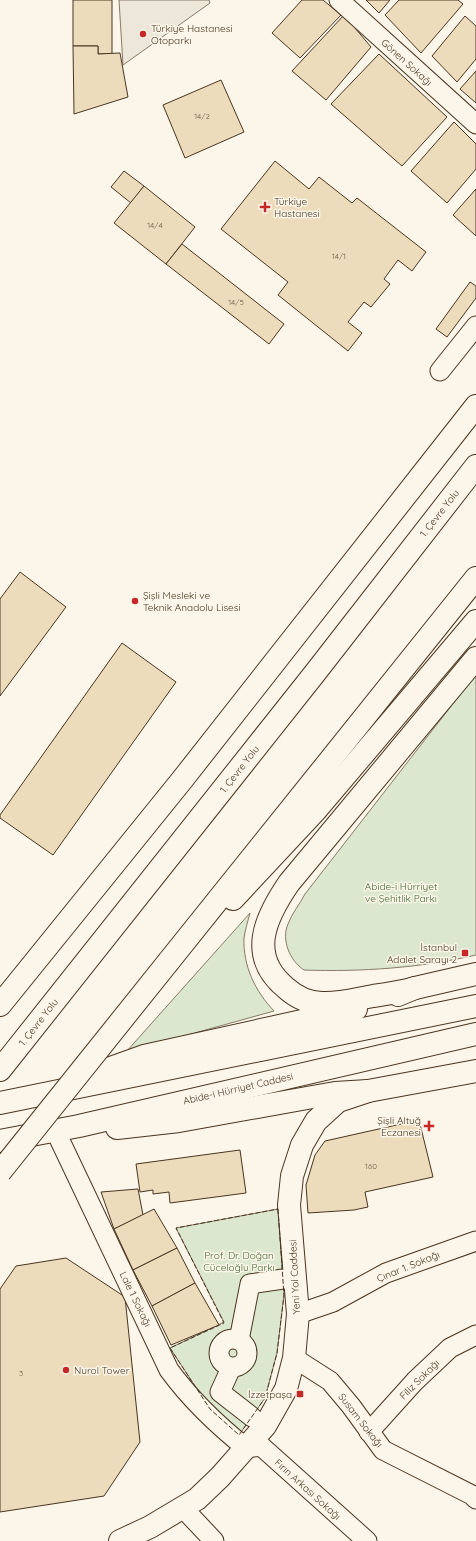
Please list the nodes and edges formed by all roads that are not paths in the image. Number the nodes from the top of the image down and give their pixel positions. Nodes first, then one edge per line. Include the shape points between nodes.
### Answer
1 (338, 0) edge
2 (476, 124) edge
3 (476, 326) edge
4 (440, 371) dead end
5 (476, 406) edge
6 (476, 466) edge
7 (476, 578) edge
8 (476, 621) edge
9 (476, 658) edge
10 (169, 961) junction
11 (476, 974) edge
12 (415, 988) junction
13 (0, 1005) edge
14 (476, 1006) edge
15 (476, 1034) edge
16 (0, 1070) edge
17 (476, 1070) edge
18 (368, 1091) junction
19 (34, 1097) junction
20 (0, 1103) edge
21 (79, 1126) junction
22 (55, 1130) junction
23 (0, 1141) edge
24 (0, 1172) edge
25 (476, 1241) edge
26 (283, 1279) dead end
27 (298, 1314) junction
28 (476, 1335) edge
29 (294, 1358) junction
30 (252, 1417) dead end
31 (369, 1432) junction
32 (246, 1448) junction
33 (476, 1498) edge
34 (182, 1506) junction
35 (120, 1541) edge
36 (214, 1541) edge
37 (367, 1541) edge

1 - 2 street, Gönen Sokağı
3 - 4 street
5 - 13 main road via 182,780
6 - 16 main road, 1. Çevre Yolu
7 - 10 main road
8 - 10 main road via 274,857
9 - 12 main road via 289,883 274,905 264,931 263,950 268,967 277,981 305,1000 321,1003 340,1002
10 - 24 main road, bridge
11 - 12 main road
12 - 19 main road via 372,1006 144,1056
14 - 19 main road
15 - 21 main road, Abide-i Hürriyet Caddesi
17 - 18 main road
18 - 21 main road via 335,1093 154,1125 116,1128
18 - 27 main road, Yeni Yol Caddesi via 338,1101 316,1121 302,1145 292,1176 289,1205
19 - 20 main road
21 - 22 main road, Abide-i Hürriyet Caddesi
22 - 23 main road, Abide-i Hürriyet Caddesi
22 - 32 street, Lale 1 Sokağı via 169,1370 188,1396 215,1423
25 - 27 street, Çınar 1. Sokağı via 386,1273 333,1302
26 - 30 street via 250,1284 239,1340 231,1339 224,1342 219,1349 219,1357 223,1364 231,1368 220,1392
27 - 29 main road, Yeni Yol Caddesi
28 - 31 street, Filiz Sokağı via 450,1348 415,1381
29 - 31 street, Susam Sokağı via 330,1381
29 - 32 main road, Yeni Yol Caddesi via 286,1389 265,1426
31 - 33 street, Susam Sokağı via 383,1450
32 - 34 main road, Yeni Yol Caddesi via 216,1481 196,1499
32 - 37 street, Fırın Arkası Sokağı via 261,1446
34 - 35 main road, Yeni Yol Caddesi via 150,1527
34 - 36 street

